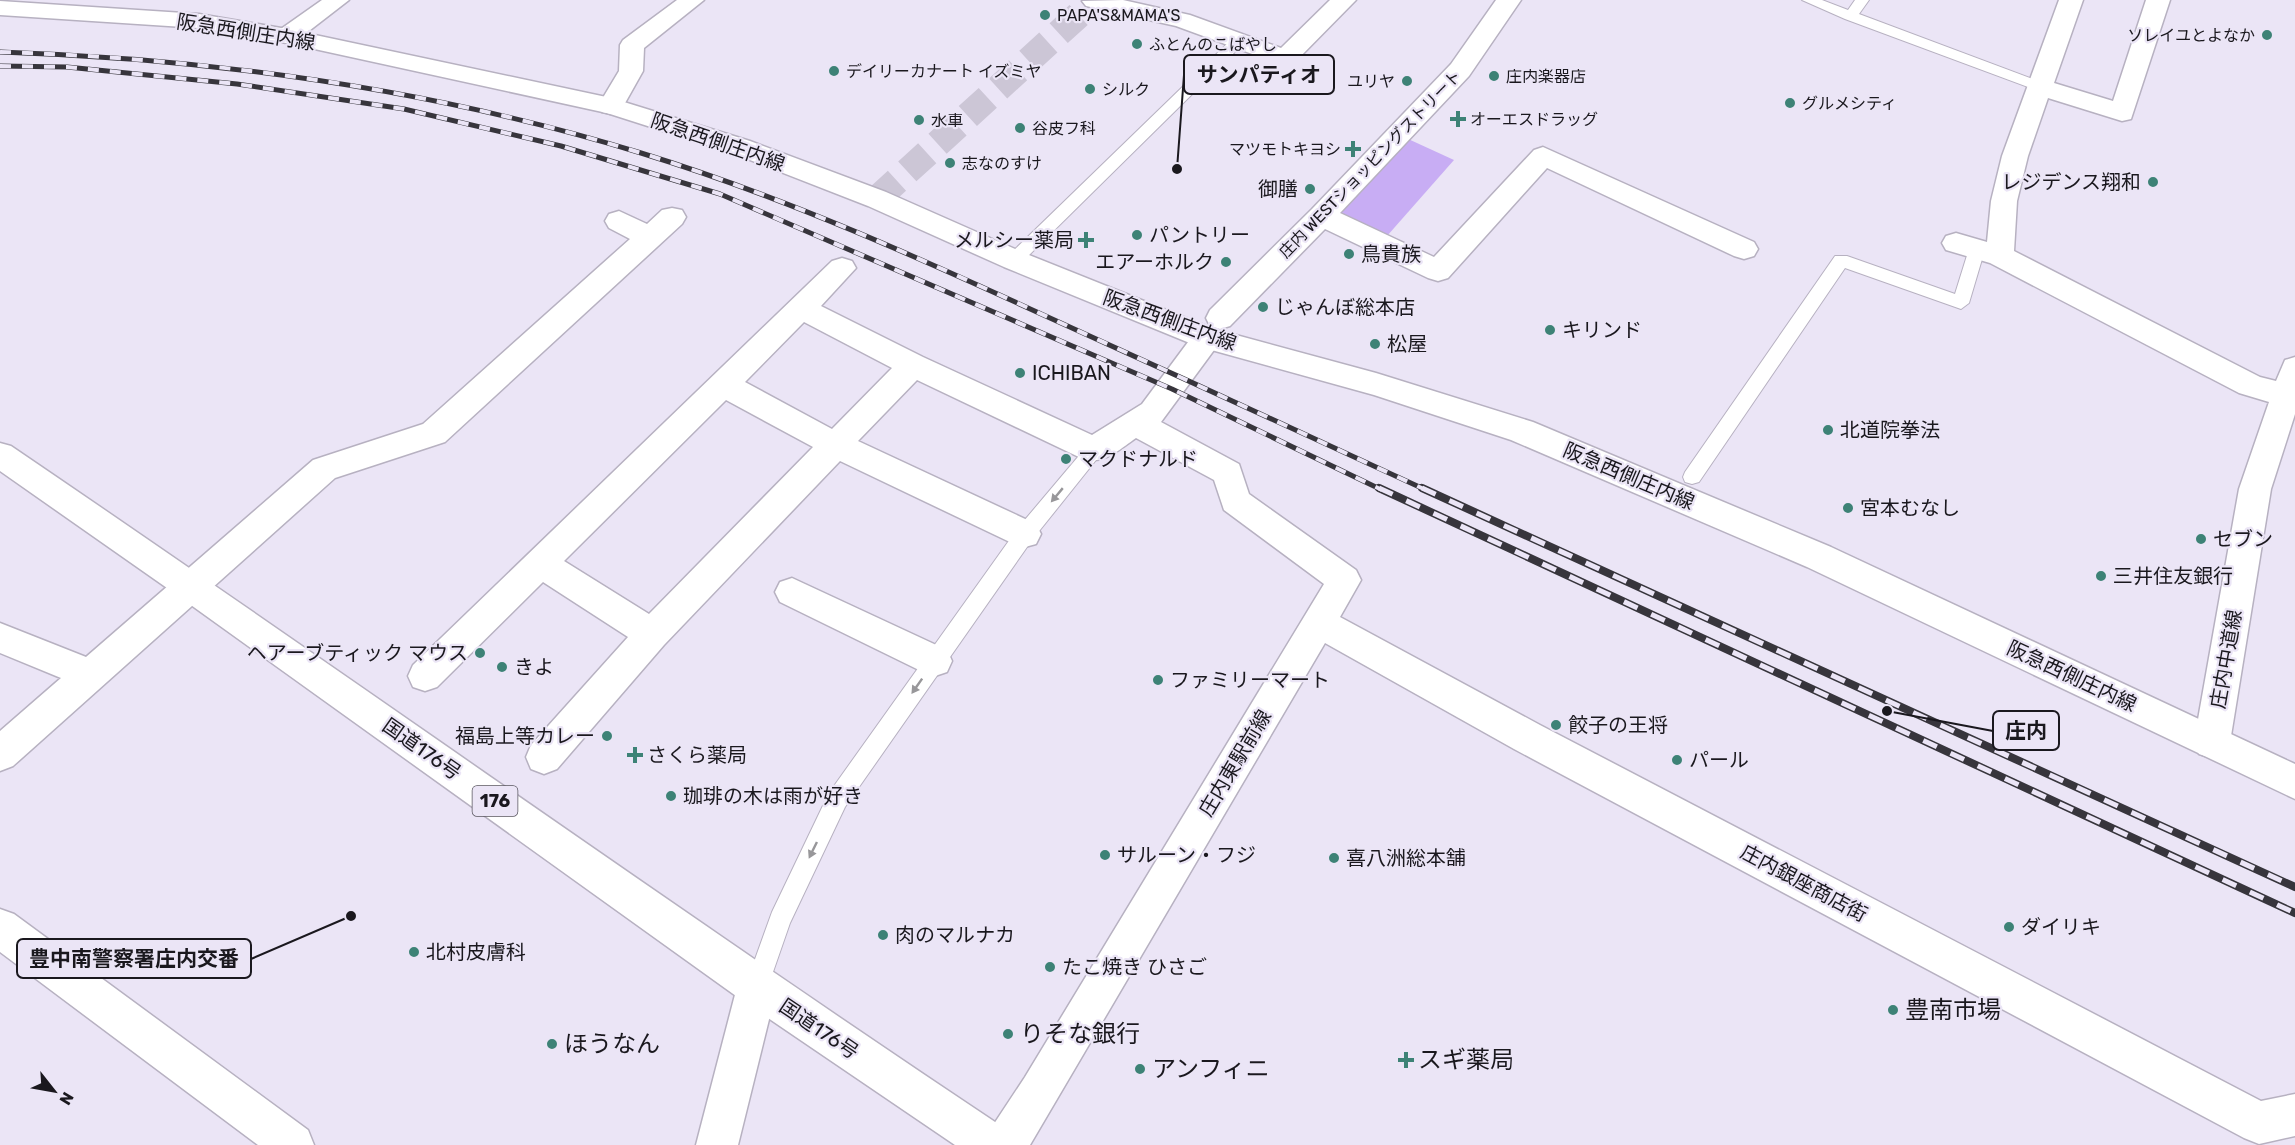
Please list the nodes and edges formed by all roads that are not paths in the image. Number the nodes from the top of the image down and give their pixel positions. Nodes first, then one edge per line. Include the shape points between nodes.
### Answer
1 (337, 0) edge
2 (692, 0) edge
3 (1344, 0) edge
4 (1509, 0) edge
5 (1809, 0) edge
6 (1862, 0) edge
7 (2071, 0) edge
8 (2158, 0) edge
9 (1094, 1) edge
10 (0, 8) edge
11 (1850, 16) junction
12 (287, 36) junction
13 (1238, 41) junction
14 (2041, 87) junction
15 (611, 106) junction
16 (1322, 216) junction
17 (618, 222) dead end
18 (1744, 249) dead end
19 (1978, 250) junction
20 (1014, 260) junction
21 (842, 268) dead end
22 (801, 308) junction
23 (1214, 328) junction
24 (913, 365) junction
25 (723, 384) junction
26 (2292, 388) edge
27 (1135, 423) junction
28 (834, 444) junction
29 (1094, 450) junction
30 (0, 456) edge
31 (1692, 477) dead end
32 (1025, 534) junction
33 (540, 563) junction
34 (189, 585) junction
35 (792, 592) dead end
36 (1318, 622) junction
37 (652, 634) junction
38 (0, 638) edge
39 (935, 662) junction
40 (90, 674) junction
41 (425, 676) dead end
42 (2212, 742) junction
43 (0, 754) edge
44 (544, 757) dead end
45 (2295, 782) edge
46 (0, 928) edge
47 (757, 987) junction
48 (2295, 1115) edge
49 (293, 1145) edge
50 (717, 1145) edge
51 (992, 1145) edge
52 (1005, 1145) edge

1 - 12 main road
2 - 15 main road via 632,45 632,71
3 - 13 main road via 1285,58
4 - 16 main road, 庄内 WESTショッピングストリート via 1460,70
5 - 11 lane
6 - 11 lane
7 - 14 main road
8 - 14 main road via 2122,113
9 - 13 main road via 1182,20
10 - 12 main road, 阪急西側庄内線 via 199,21
11 - 14 lane
12 - 15 main road, 阪急西側庄内線
13 - 20 lane
14 - 19 main road via 2015,156 2004,201
15 - 20 main road, 阪急西側庄内線 via 741,147 877,199
16 - 18 main road via 1438,272 1543,156
16 - 23 main road, 庄内 WESTショッピングストリート
17 - 34 main road via 661,227 434,433 324,469
19 - 26 main road via 2250,385
19 - 31 lane via 1961,303 1841,260
20 - 23 main road, 阪急西側庄内線
21 - 22 main road
22 - 24 main road
22 - 25 main road
23 - 27 main road, 庄内 WESTショッピングストリート via 1165,398 1153,412
23 - 42 main road, 阪急西側庄内線 via 1522,431 1819,557
24 - 28 main road
24 - 29 main road
25 - 28 main road
25 - 33 main road
26 - 42 main road, 庄内中道線 via 2255,489
27 - 29 main road, 庄内 WESTショッピングストリート
27 - 36 main road, 庄内東駅前線 via 1228,473 1235,501 1344,580
28 - 32 main road
28 - 37 main road
29 -> 32 lane
30 - 34 main road, 国道176号 / 176
32 - 39 lane
33 - 37 main road
33 - 41 main road
34 - 40 main road
34 - 47 main road, 国道176号 / 176
35 - 39 main road
36 - 48 main road, 庄内銀座商店街 via 1537,742 2259,1123
36 - 52 main road, 庄内東駅前線
37 - 44 main road
38 - 40 main road
39 -> 47 lane via 837,800 780,920
40 - 43 main road
42 - 45 main road, 阪急西側庄内線
46 - 49 main road
47 - 50 main road
47 - 51 main road, 国道176号 / 176

